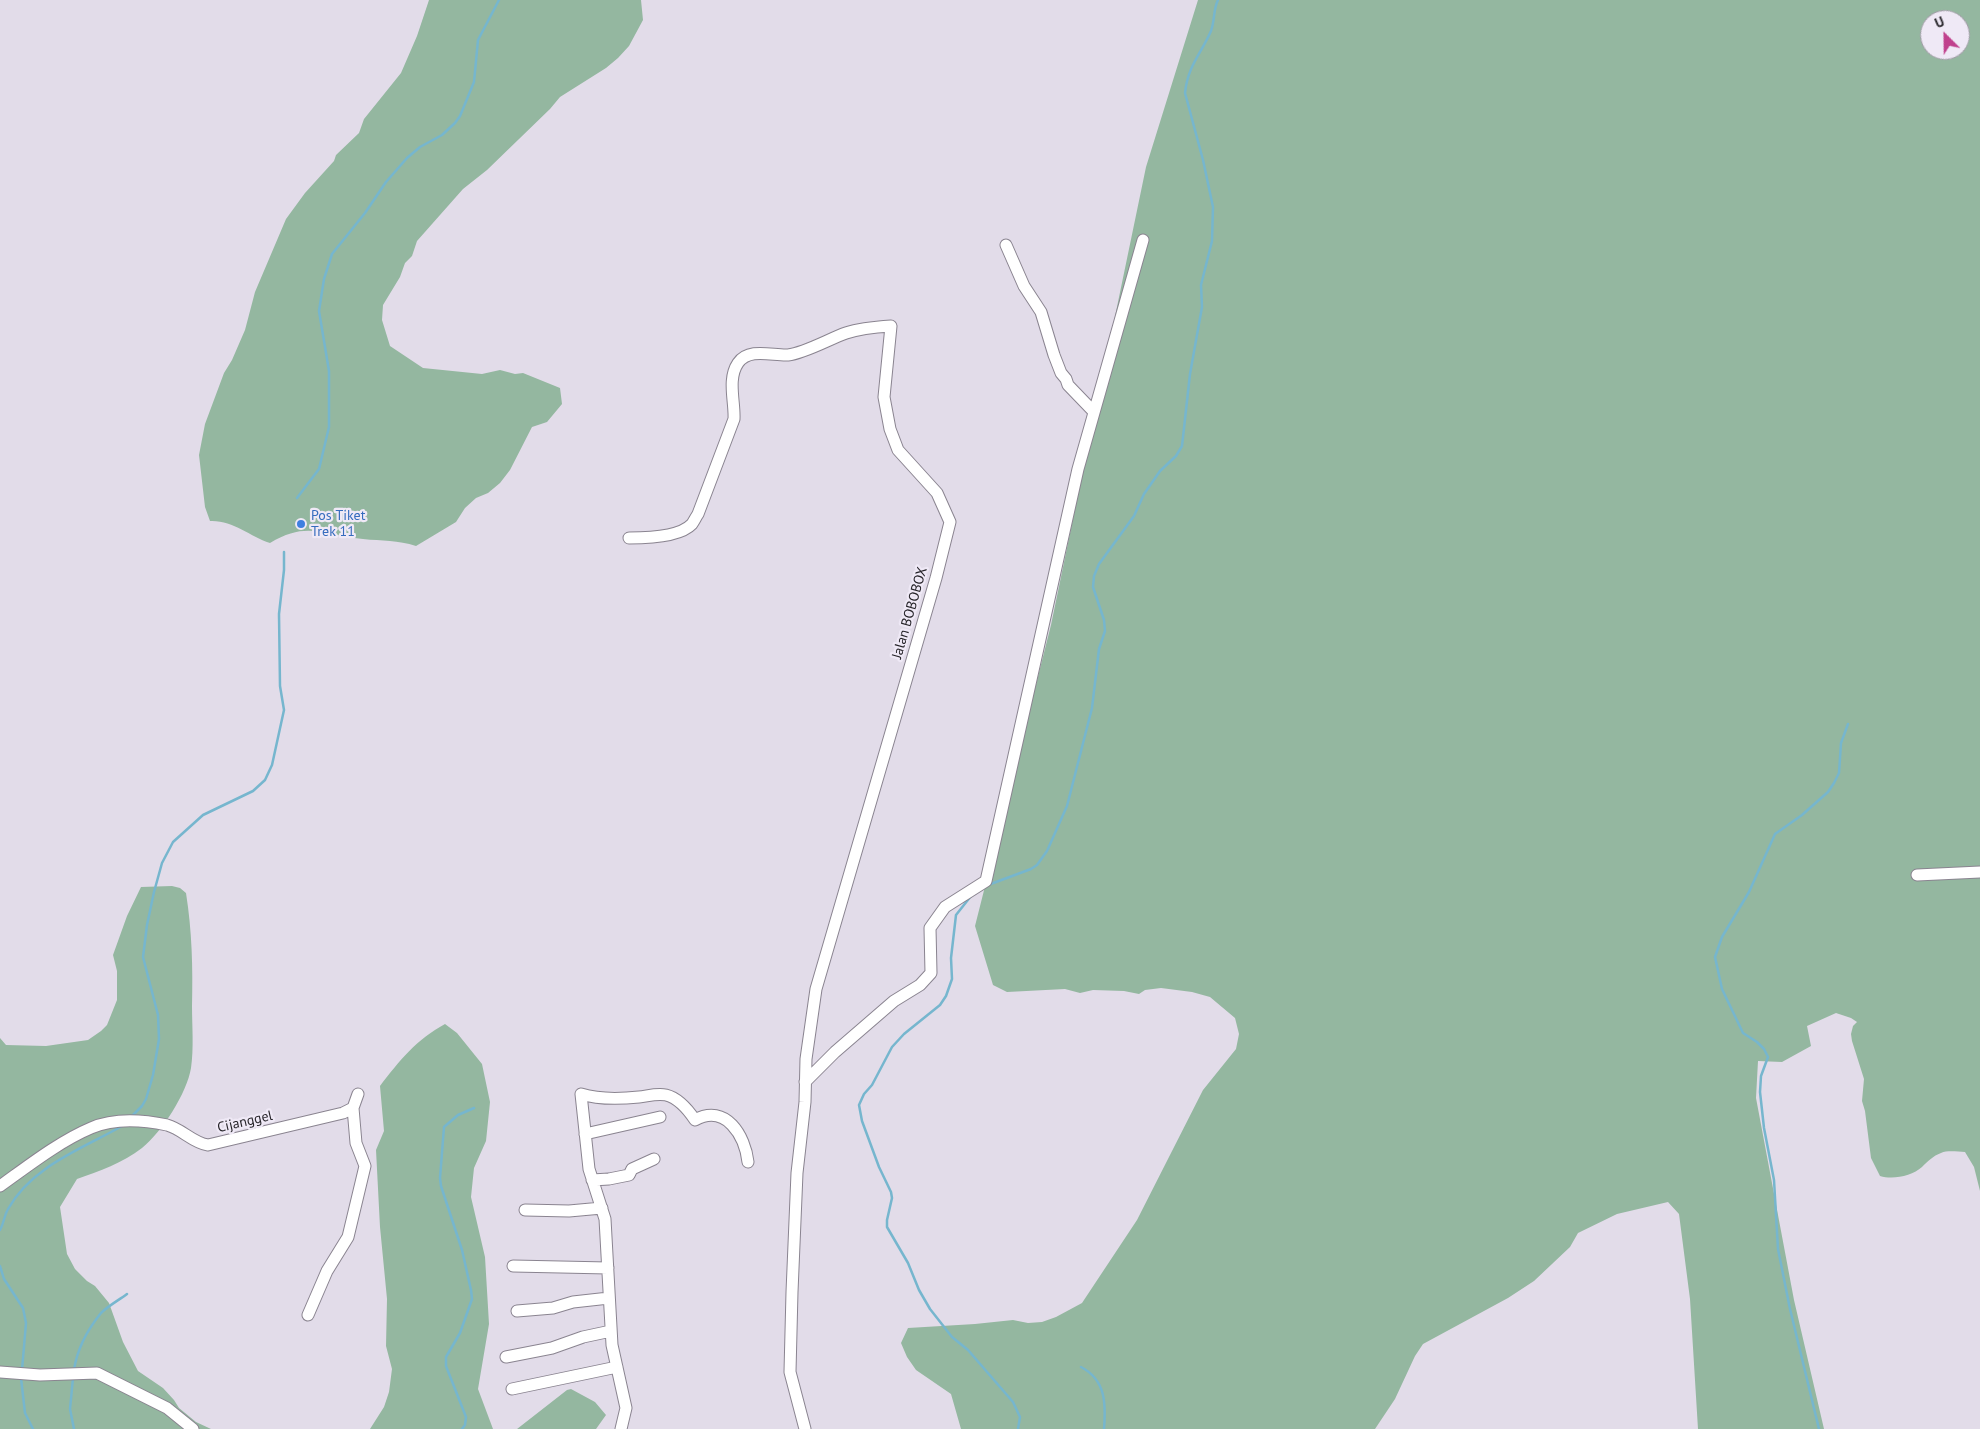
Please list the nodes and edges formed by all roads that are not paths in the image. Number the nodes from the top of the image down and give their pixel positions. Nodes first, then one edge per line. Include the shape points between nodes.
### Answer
1 (1143, 240) dead end
2 (1006, 245) dead end
3 (1094, 412) junction
4 (629, 538) dead end
5 (1980, 872) edge
6 (1917, 875) dead end
7 (805, 1082) junction
8 (358, 1094) dead end
9 (353, 1108) junction
10 (660, 1117) dead end
11 (585, 1134) junction
12 (654, 1159) dead end
13 (748, 1162) dead end
14 (592, 1180) junction
15 (0, 1186) edge
16 (602, 1208) junction
17 (525, 1210) dead end
18 (513, 1266) dead end
19 (608, 1268) junction
20 (610, 1298) junction
21 (517, 1311) dead end
22 (308, 1316) dead end
23 (612, 1332) junction
24 (506, 1357) dead end
25 (617, 1364) junction
26 (0, 1372) edge
27 (512, 1389) dead end
28 (193, 1429) edge
29 (621, 1429) edge
30 (805, 1429) edge

1 - 3 street
2 - 3 street via 1024,286 1041,312 1061,373 1072,391
3 - 7 street via 1078,469 986,881 945,907 930,928 931,974 920,985 894,1000
4 - 7 street, Jalan BOBOBOX via 676,532 691,525 698,514 734,420 732,375 738,362 746,356 764,352 791,355 846,333 891,326 884,396 890,430 898,450 938,493 950,522 816,989
5 - 6 street
7 - 30 street, Jalan BOBOBOX via 797,1182 790,1372
8 - 9 street
9 - 15 street, Cijanggel via 296,1126 208,1146 168,1126 135,1121 102,1125 40,1157
9 - 22 street via 356,1143 366,1166 348,1237 327,1271
10 - 11 street
11 - 13 street via 581,1094 605,1099 668,1095 695,1120 714,1115 730,1123 742,1137
11 - 14 street
12 - 14 street via 632,1168 629,1175
14 - 16 street
16 - 17 street
16 - 19 street
18 - 19 street
19 - 20 street
20 - 21 street
20 - 23 street
23 - 24 street
23 - 25 street
25 - 27 street
25 - 29 street via 626,1408
26 - 28 street via 40,1375 98,1373 167,1408

